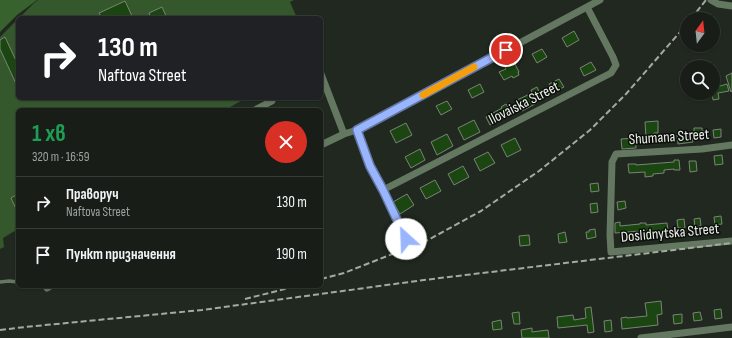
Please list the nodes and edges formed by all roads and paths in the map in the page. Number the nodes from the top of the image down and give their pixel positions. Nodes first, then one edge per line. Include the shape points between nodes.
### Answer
1 (600, 0) edge
2 (711, 0) edge
3 (732, 6) edge
4 (587, 7) junction
5 (323, 79) edge
6 (272, 100) edge
7 (259, 108) edge
8 (357, 130) junction
9 (344, 134) junction
10 (323, 144) edge
11 (732, 145) edge
12 (383, 190) junction
13 (406, 239) dead end
14 (732, 241) edge
15 (611, 252) joint
16 (0, 282) edge
17 (16, 282) edge
18 (732, 327) edge
19 (641, 338) edge

1 - 4 street
2 - 3 street
4 - 8 street
4 - 12 street, Ilovaiska Street via 613,57 616,66 611,73
5 - 9 street
6 - 7 street
8 - 9 street
8 - 12 lane via 370,166
9 - 10 street
11 - 15 street, Shumana Street via 616,154 612,162
12 - 13 lane
14 - 15 street, Doslidnytska Street
16 - 17 lane
18 - 19 street

